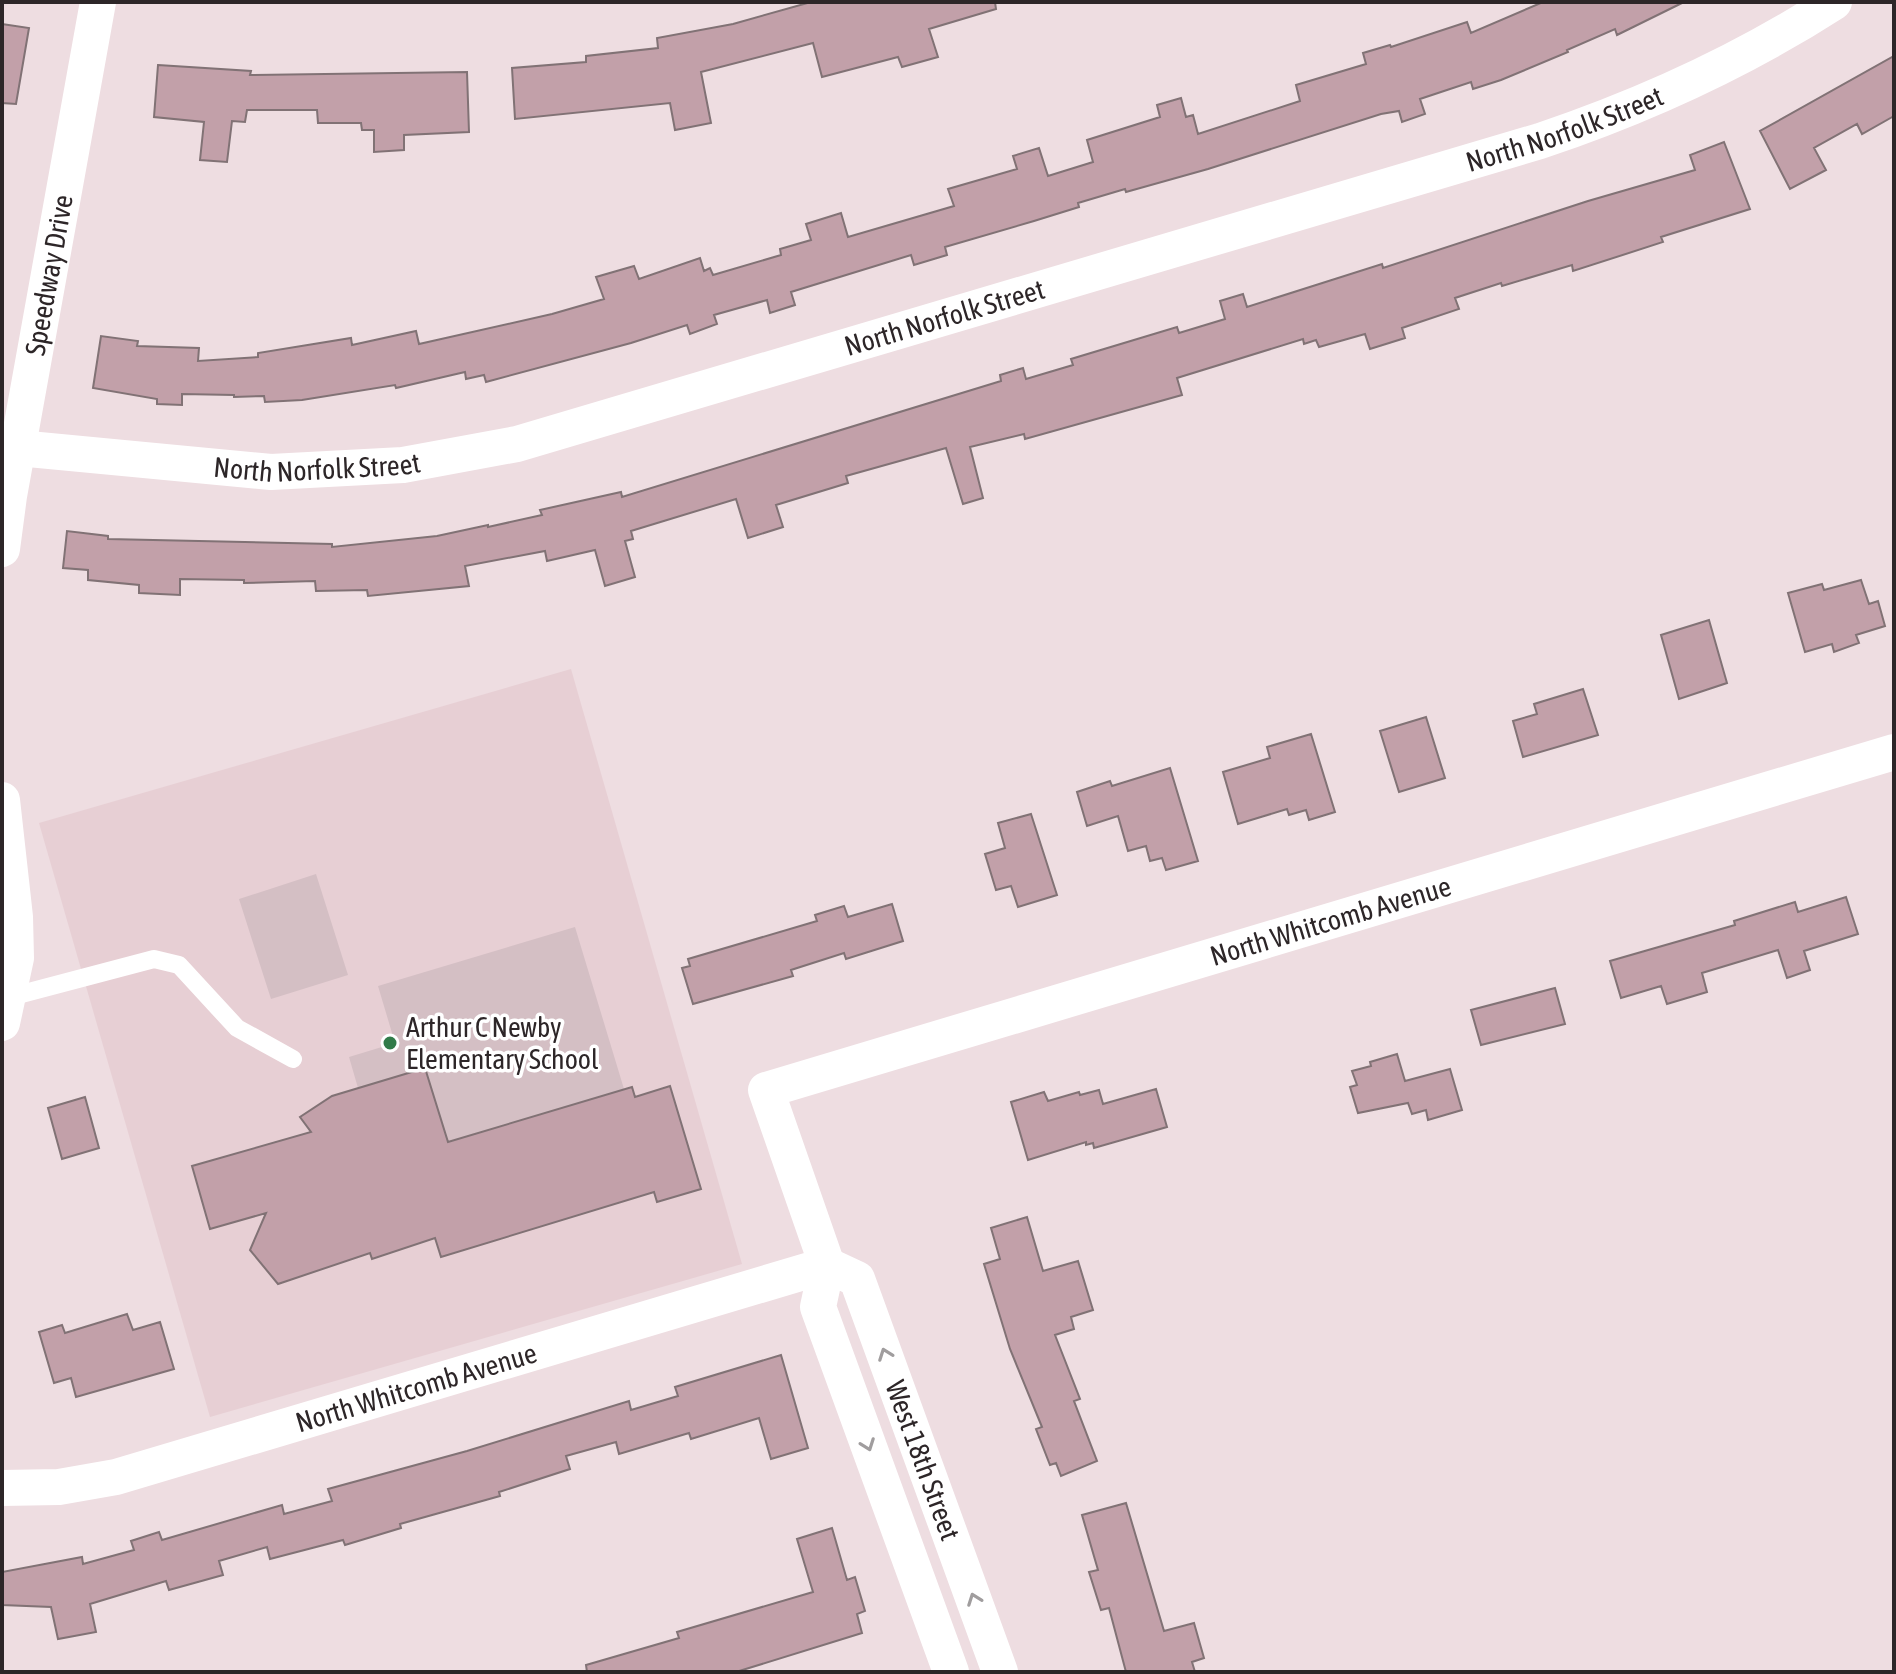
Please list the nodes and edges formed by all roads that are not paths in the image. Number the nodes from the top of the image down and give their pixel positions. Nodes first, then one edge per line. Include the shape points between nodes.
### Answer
1 (98, 2) edge
2 (1834, 2) edge
3 (18, 448) junction
4 (2, 549) edge
5 (1894, 752) edge
6 (2, 800) edge
7 (6, 1010) edge
8 (293, 1059) dead end
9 (827, 1265) junction
10 (2, 1488) edge
11 (991, 1670) edge
12 (951, 1672) edge

1 - 3 street, Speedway Drive
2 - 3 street, North Norfolk Street via 1689,83 1540,141 517,444 403,465 271,472
3 - 4 street, Speedway Drive
5 - 9 street, North Whitcomb Avenue via 766,1090
6 - 7 street via 16,958
7 - 8 lane via 154,959 179,965 237,1028
9 - 10 street, North Whitcomb Avenue via 116,1477 59,1487
11 -> 9 street, West 18th Street via 857,1279
9 -> 12 street, West 18th Street via 818,1307

